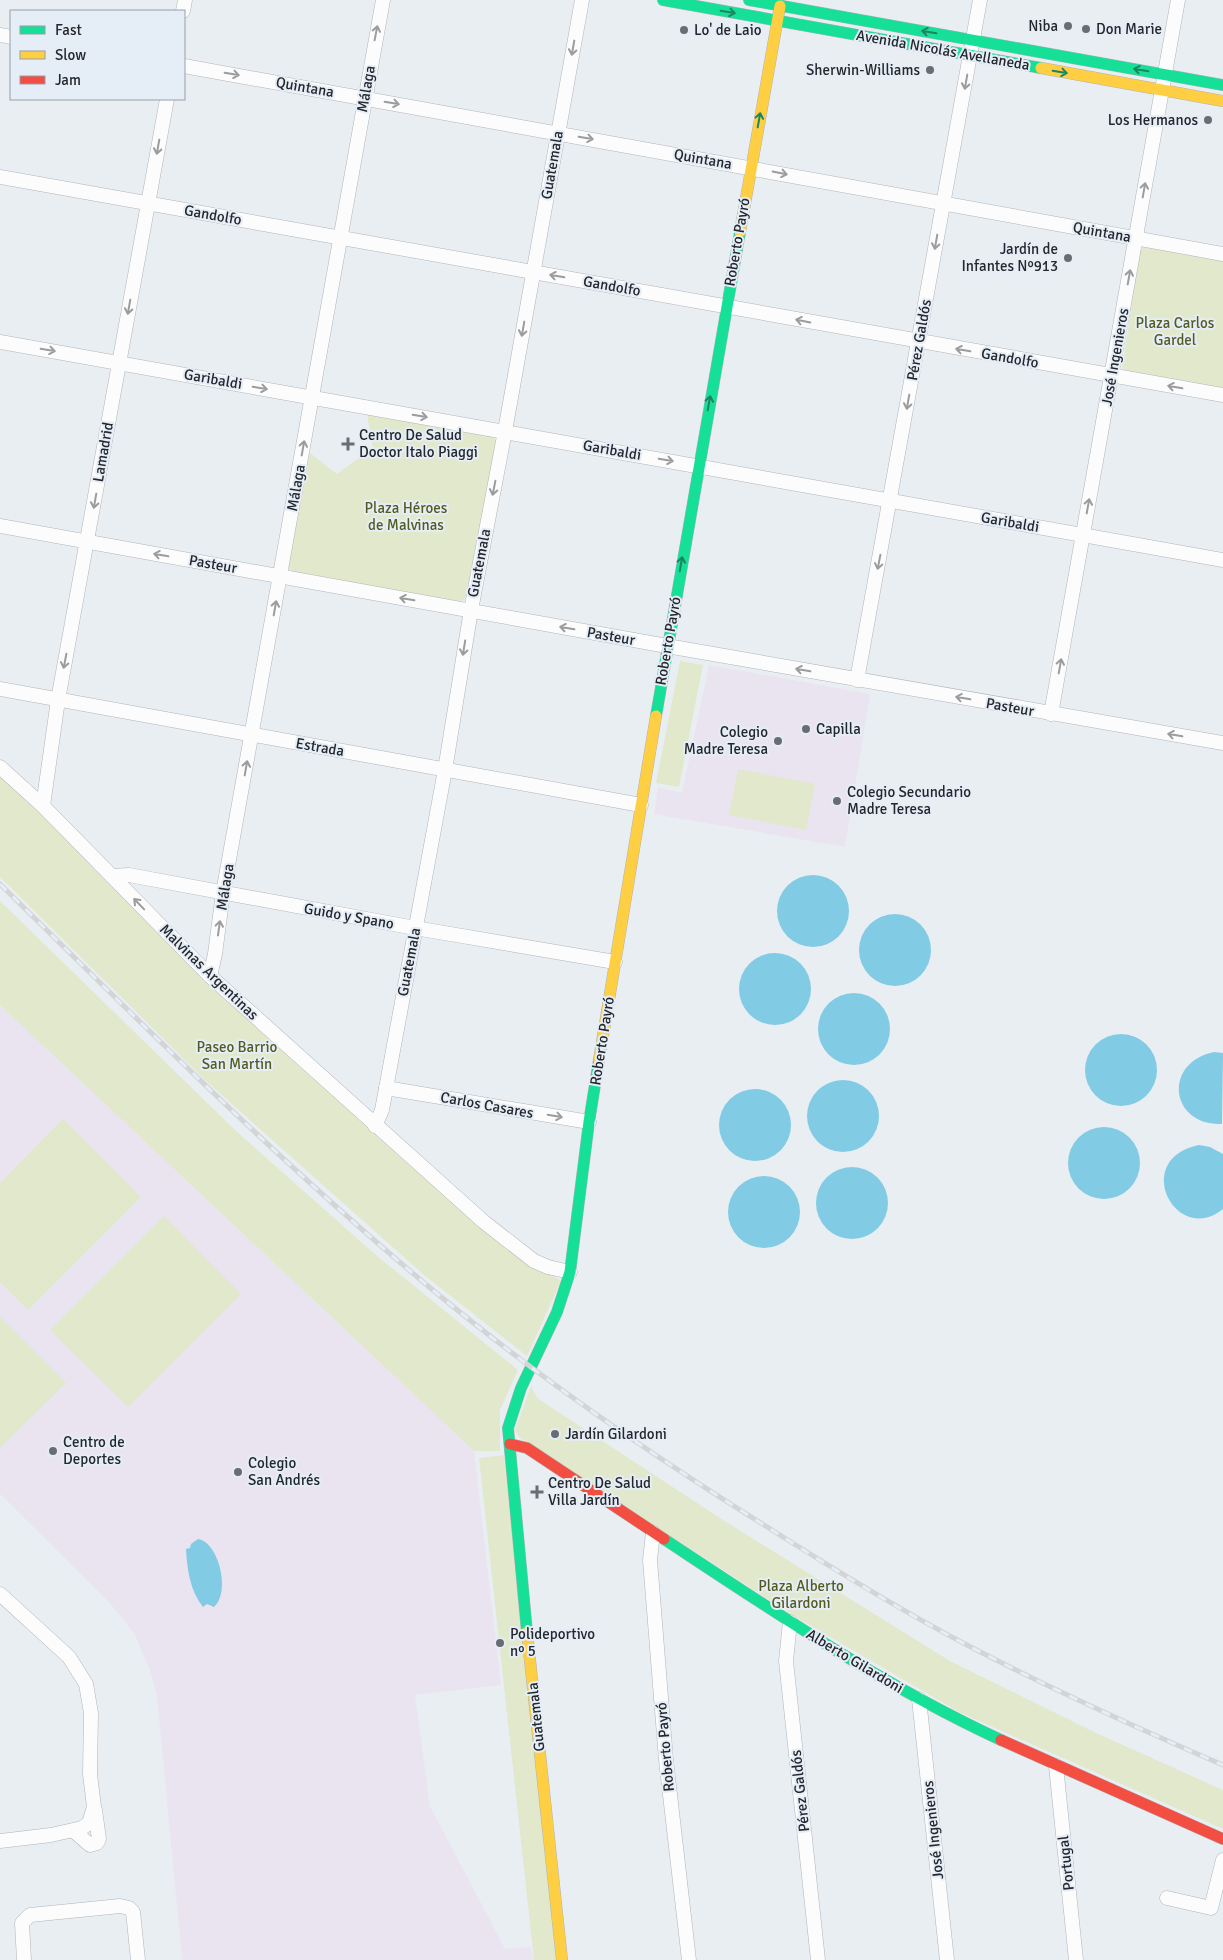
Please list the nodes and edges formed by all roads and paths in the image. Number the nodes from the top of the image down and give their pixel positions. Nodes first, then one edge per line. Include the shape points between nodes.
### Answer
1 (383, 0) edge
2 (582, 0) edge
3 (663, 0) edge
4 (748, 0) edge
5 (980, 0) edge
6 (1178, 0) edge
7 (781, 3) edge
8 (777, 21) junction
9 (973, 40) junction
10 (970, 55) junction
11 (185, 66) edge
12 (1165, 74) junction
13 (1223, 84) edge
14 (1162, 90) junction
15 (364, 98) junction
16 (167, 100) edge
17 (1223, 101) edge
18 (558, 133) junction
19 (750, 168) junction
20 (0, 177) edge
21 (148, 203) junction
22 (944, 204) junction
23 (341, 237) junction
24 (1136, 238) junction
25 (1223, 254) edge
26 (534, 271) junction
27 (726, 306) junction
28 (0, 342) edge
29 (918, 342) junction
30 (119, 362) junction
31 (1111, 376) junction
32 (1223, 395) edge
33 (312, 397) junction
34 (505, 432) junction
35 (698, 466) junction
36 (890, 500) junction
37 (0, 526) edge
38 (1083, 535) junction
39 (87, 542) junction
40 (1223, 560) edge
41 (280, 577) junction
42 (471, 610) junction
43 (667, 646) junction
44 (857, 680) junction
45 (0, 689) edge
46 (58, 700) junction
47 (1051, 714) junction
48 (252, 734) junction
49 (1223, 743) edge
50 (0, 767) edge
51 (445, 770) junction
52 (641, 805) junction
53 (43, 806) junction
54 (112, 876) junction
55 (223, 893) junction
56 (415, 928) junction
57 (615, 962) junction
58 (210, 976) junction
59 (386, 1088) junction
60 (589, 1122) junction
61 (375, 1126) junction
62 (569, 1278) junction
63 (559, 1306) joint
64 (510, 1444) junction
65 (653, 1533) junction
66 (0, 1594) edge
67 (790, 1622) junction
68 (919, 1699) junction
69 (1056, 1766) junction
70 (94, 1807) junction
71 (74, 1831) junction
72 (1223, 1839) edge
73 (0, 1841) edge
74 (1223, 1860) edge
75 (1166, 1898) dead end
76 (24, 1960) edge
77 (138, 1960) edge
78 (562, 1960) edge
79 (689, 1960) edge
80 (818, 1960) edge
81 (948, 1960) edge
82 (1076, 1960) edge

15 -> 1 street, Málaga
2 -> 18 street, Guatemala
3 -> 8 street, Avenida Nicolás Avellaneda
4 - 7 street, Avenida Nicolás Avellaneda
5 - 9 street, Pérez Galdós
6 - 12 street, José Ingenieros
7 - 8 street, Roberto Payró
9 -> 7 street, Avenida Nicolás Avellaneda
8 - 10 street, Avenida Nicolás Avellaneda
19 -> 8 street, Roberto Payró
9 - 10 street, Pérez Galdós
12 -> 9 street, Avenida Nicolás Avellaneda
10 -> 14 street, Avenida Nicolás Avellaneda
10 -> 22 street, Pérez Galdós
11 -> 15 street, Quintana
12 - 13 street, Avenida Nicolás Avellaneda
12 - 14 street, José Ingenieros
14 - 17 street, Avenida Nicolás Avellaneda
24 -> 14 street, José Ingenieros
15 -> 18 street, Quintana
15 - 23 street, Málaga
16 -> 21 street, Lamadrid
18 -> 19 street, Quintana
18 - 26 street, Guatemala
19 -> 22 street, Quintana
19 - 27 street, Roberto Payró
20 - 21 street, Gandolfo
21 - 23 street, Gandolfo
21 -> 30 street, Lamadrid
22 - 24 street, Quintana
22 -> 29 street, Pérez Galdós
23 - 26 street, Gandolfo
23 - 33 street, Málaga
24 - 25 street, Quintana
31 -> 24 street, José Ingenieros
27 -> 26 street, Gandolfo
26 -> 34 street, Guatemala
29 -> 27 street, Gandolfo
35 -> 27 street, Roberto Payró
28 -> 30 street, Garibaldi
31 -> 29 street, Gandolfo
29 -> 36 street, Pérez Galdós
30 -> 33 street, Garibaldi
30 -> 39 street, Lamadrid
32 -> 31 street, Gandolfo
38 -> 31 street, José Ingenieros
33 -> 34 street, Garibaldi
41 -> 33 street, Málaga
34 -> 35 street, Garibaldi
34 -> 42 street, Guatemala
35 - 36 street, Garibaldi
43 -> 35 street, Roberto Payró
36 - 38 street, Garibaldi
36 -> 44 street, Pérez Galdós
37 - 39 street, Pasteur
38 - 40 street, Garibaldi
47 -> 38 street, José Ingenieros
41 -> 39 street, Pasteur
39 -> 46 street, Lamadrid
42 -> 41 street, Pasteur
48 -> 41 street, Málaga
43 -> 42 street, Pasteur
42 -> 51 street, Guatemala
44 -> 43 street, Pasteur
43 - 52 street, Roberto Payró
47 -> 44 street, Pasteur
45 - 46 street, Estrada
46 - 48 street, Estrada
46 - 53 street, Lamadrid
49 -> 47 street, Pasteur
48 - 51 street, Estrada
55 -> 48 street, Málaga
50 - 53 street, Malvinas Argentinas
51 - 52 street, Estrada
51 - 56 street, Guatemala
52 - 57 street, Roberto Payró
53 - 54 street, Malvinas Argentinas
54 - 55 street, Guido y Spano via 129,875
58 -> 54 street, Malvinas Argentinas
55 - 56 street, Guido y Spano
58 -> 55 street, Málaga
56 - 57 street, Guido y Spano
56 - 59 street, Guatemala
57 - 60 street, Roberto Payró
58 - 61 street, Malvinas Argentinas
59 -> 60 street, Carlos Casares
59 - 61 street, Guatemala
60 - 62 street, Roberto Payró
61 - 62 street, Malvinas Argentinas via 511,1244
62 - 63 street, Roberto Payró
63 - 64 street, Guatemala via 512,1408 508,1428
64 - 65 street, Alberto Gilardoni via 527,1448
64 - 78 street, Guatemala
65 - 67 street, Alberto Gilardoni
65 - 79 street, Roberto Payró via 650,1560 664,1741
66 - 70 street via 70,1657 86,1684 92,1713 90,1774
67 - 68 street, Alberto Gilardoni
67 - 80 street, Pérez Galdós via 786,1662
68 - 69 street, Alberto Gilardoni
68 - 81 street, José Ingenieros
69 - 72 street, Alberto Gilardoni
69 - 82 street, Portugal
70 - 71 street via 89,1824
70 - 71 street via 97,1843 90,1845
71 - 73 street
74 - 75 street via 1211,1908
76 - 77 street via 22,1923 30,1915 120,1906 133,1912

